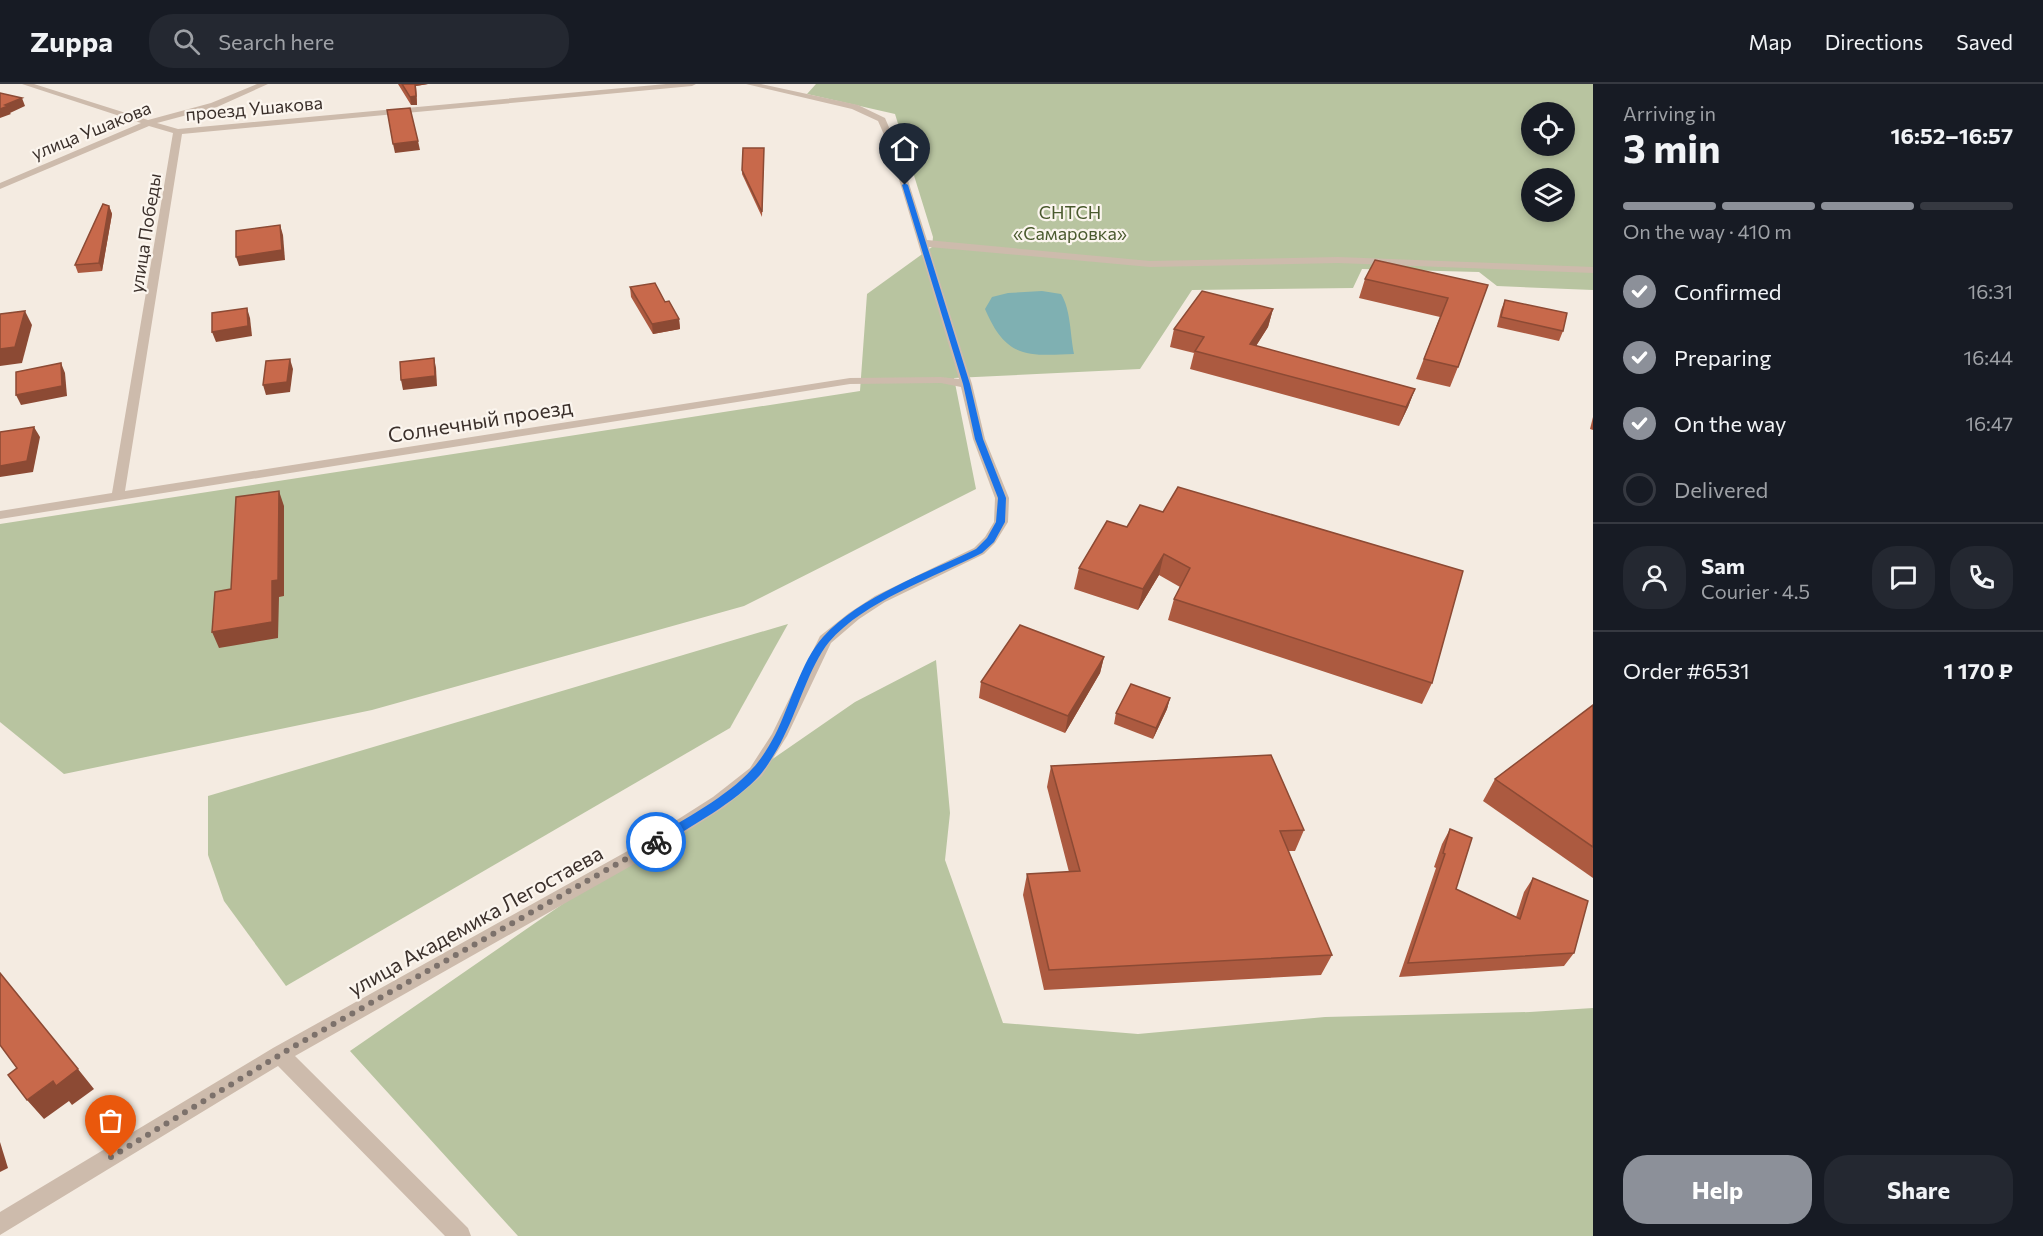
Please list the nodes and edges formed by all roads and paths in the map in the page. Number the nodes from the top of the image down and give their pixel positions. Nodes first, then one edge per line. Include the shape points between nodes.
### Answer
1 (26, 84) edge
2 (264, 84) edge
3 (692, 84) edge
4 (750, 84) edge
5 (809, 84) edge
6 (799, 95) junction
7 (150, 122) junction
8 (178, 132) junction
9 (0, 186) edge
10 (922, 243) junction
11 (1593, 270) edge
12 (966, 384) junction
13 (118, 496) junction
14 (0, 515) edge
15 (280, 1054) junction
16 (0, 1224) edge
17 (460, 1236) edge

1 - 7 street
2 - 7 street, улица Ушакова via 214,105
3 - 8 street, проезд Ушакова
4 - 6 street
5 - 6 street
6 - 10 street via 855,107 882,120
7 - 8 street
7 - 9 street, улица Ушакова
8 - 13 street, улица Победы
10 - 11 street via 1150,264 1338,260
10 - 12 street
12 - 13 street, Солнечный проезд via 941,380 850,381
12 - 15 street, улица Академика Легостаева via 979,439 1002,498 1001,522 979,551 880,599 825,640 779,736 756,772 719,802 639,853
13 - 14 street, Солнечный проезд
15 - 16 street, улица Академика Легостаева
15 - 17 street

